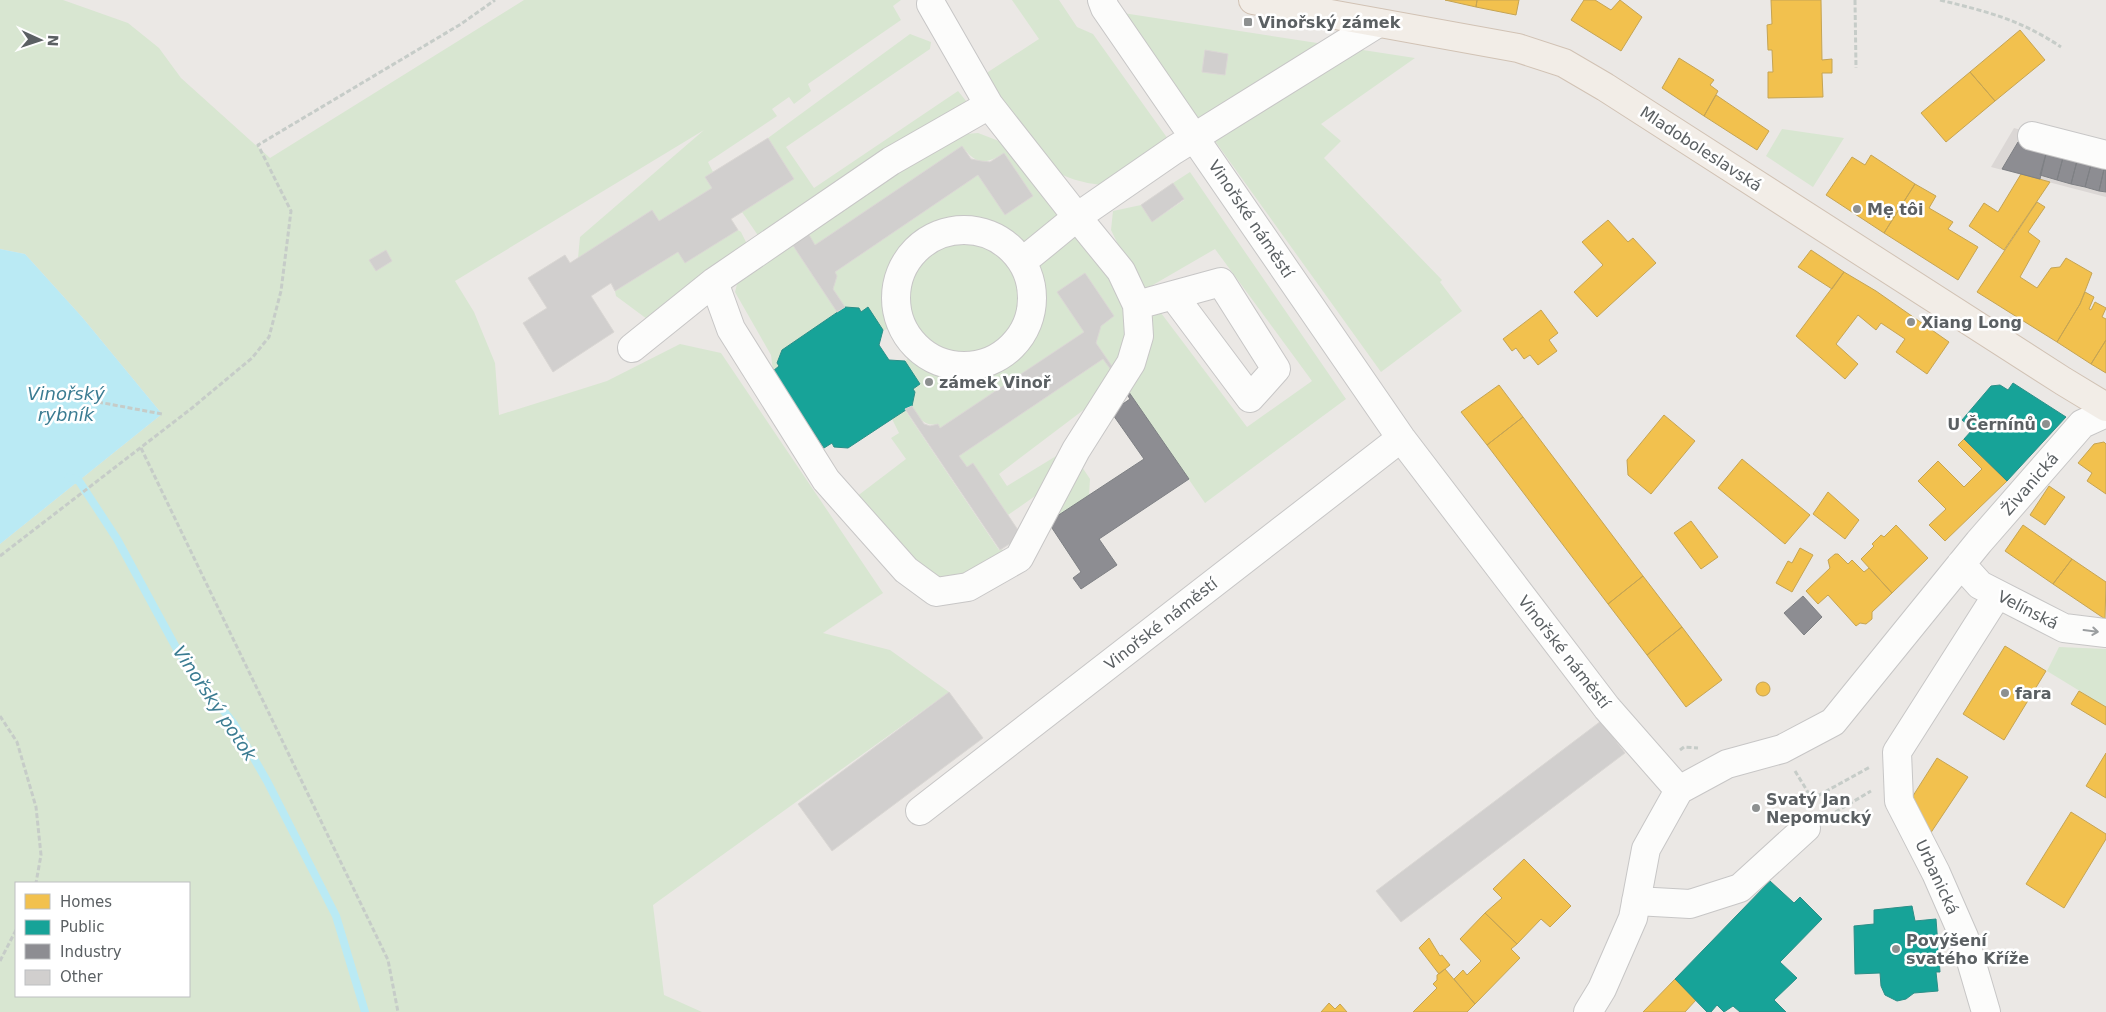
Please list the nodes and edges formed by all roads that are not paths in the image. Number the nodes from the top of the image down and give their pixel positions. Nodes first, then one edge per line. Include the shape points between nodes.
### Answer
1 (1102, 0) edge
2 (1253, 0) edge
3 (1284, 3) edge
4 (931, 4) dead end
5 (1378, 23) junction
6 (989, 106) junction
7 (2032, 136) dead end
8 (1196, 137) junction
9 (2106, 155) edge
10 (1077, 216) junction
11 (1022, 262) junction
12 (714, 282) junction
13 (1173, 295) dead end
14 (1137, 305) junction
15 (632, 348) dead end
16 (2106, 406) edge
17 (2106, 413) edge
18 (1401, 438) junction
19 (1961, 564) junction
20 (1998, 595) junction
21 (2106, 633) edge
22 (1679, 790) junction
23 (920, 811) dead end
24 (1815, 823) road end
25 (1636, 901) junction
26 (1588, 1012) edge
27 (1986, 1012) edge

1 - 8 street, Vinořské náměstí
2 - 3 main road, Mladoboleslavská
3 - 5 main road, Mladoboleslavská
4 - 6 street
5 - 8 street
5 - 16 main road, Mladoboleslavská via 1518,48 1564,63
6 - 10 street
6 - 12 street via 891,161
7 - 9 street
8 - 10 street
8 - 18 street, Vinořské náměstí
10 - 11 street
10 - 14 street via 1121,271
11 - 11 street via 1008,246 989,235 968,230 946,232 927,241 911,256 900,274 896,296 898,317 908,338 925,354 946,364 969,367 992,361 1011,348 1025,329 1030,314 1031,284
12 - 14 street via 731,329 826,480 906,570 936,592 968,587 1019,558 1076,450 1131,363 1139,336
12 - 15 street
13 - 14 street
17 - 19 street, Živanická via 2082,424
18 - 22 street, Vinořské náměstí via 1607,708
18 - 23 street, Vinořské náměstí
19 - 20 street, Velínská via 1980,585
19 - 22 street via 1833,722 1782,749 1727,764
20 -> 21 street, Velínská via 2064,628
20 - 27 street, Urbanická via 1898,776 1964,937
22 - 25 street via 1646,849
24 - 25 street via 1740,888 1690,904
25 - 26 street via 1633,918 1602,989

